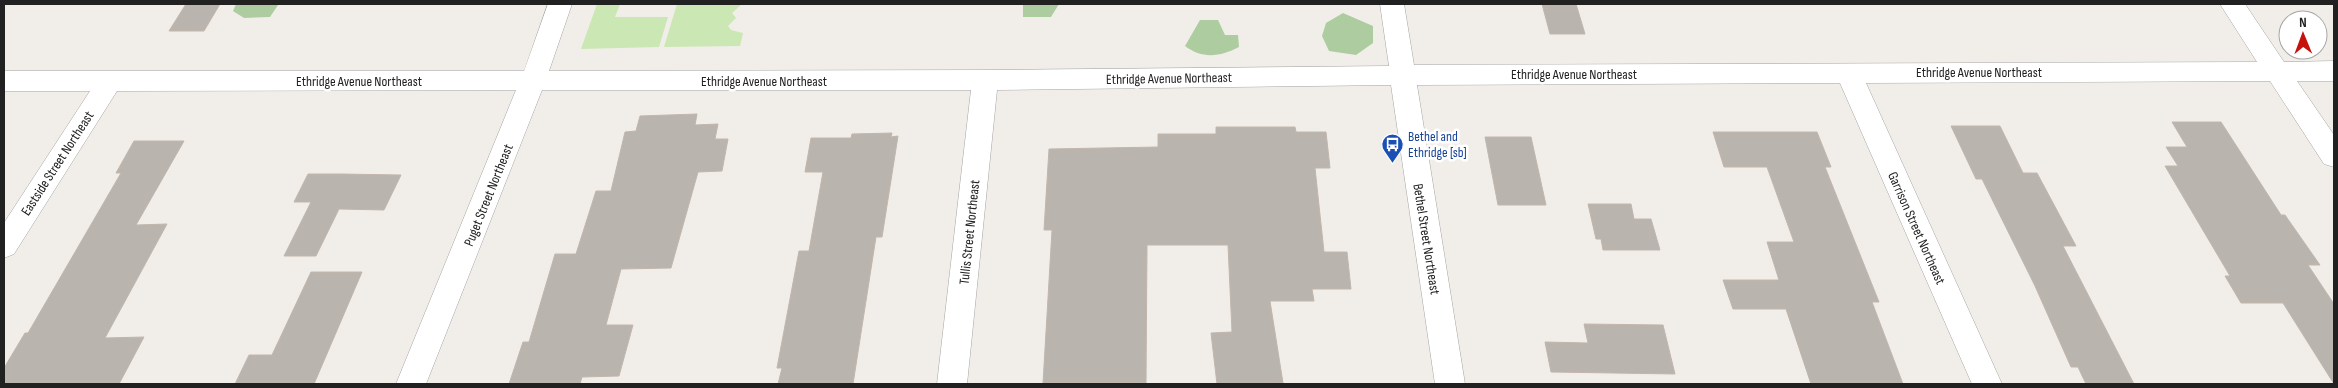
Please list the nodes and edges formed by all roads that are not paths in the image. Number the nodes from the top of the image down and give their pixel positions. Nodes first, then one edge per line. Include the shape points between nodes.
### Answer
1 (560, 4) edge
2 (1392, 4) edge
3 (2232, 4) edge
4 (2277, 71) junction
5 (2334, 71) edge
6 (1848, 72) junction
7 (1402, 74) junction
8 (4, 80) edge
9 (110, 80) junction
10 (985, 80) junction
11 (533, 81) junction
12 (2334, 156) edge
13 (4, 246) edge
14 (411, 384) edge
15 (952, 384) edge
16 (1450, 384) edge
17 (1987, 384) edge

1 - 11 street, Puget Street Northeast
2 - 7 street, Bethel Street Northeast
3 - 4 street
4 - 5 street, Ethridge Avenue Northeast
4 - 6 street, Ethridge Avenue Northeast
4 - 12 street
6 - 7 street, Ethridge Avenue Northeast
6 - 17 street, Garrison Street Northeast
7 - 10 street, Ethridge Avenue Northeast
7 - 16 street, Bethel Street Northeast
8 - 9 street, Ethridge Avenue Northeast
9 - 11 street, Ethridge Avenue Northeast
9 - 13 street, Eastside Street Northeast
10 - 11 street, Ethridge Avenue Northeast
10 - 15 street, Tullis Street Northeast
11 - 14 street, Puget Street Northeast

